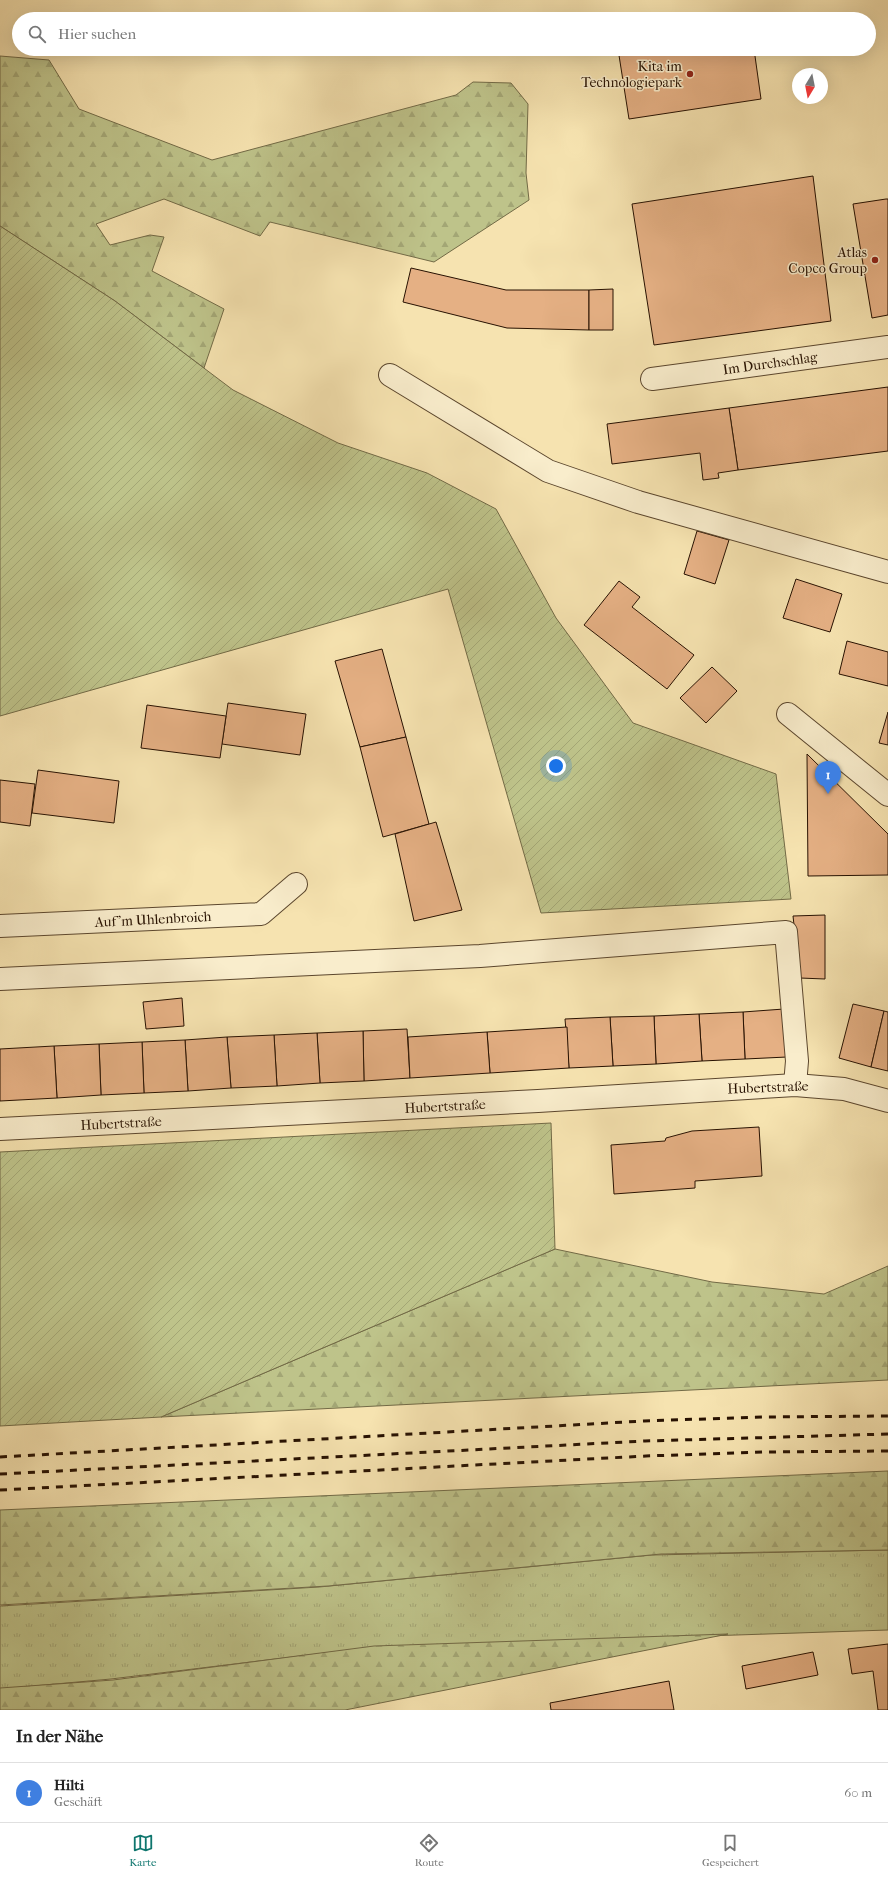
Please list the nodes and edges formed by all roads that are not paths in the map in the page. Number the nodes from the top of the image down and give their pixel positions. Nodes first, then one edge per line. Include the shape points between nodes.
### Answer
1 (888, 347) edge
2 (390, 374) dead end
3 (652, 379) dead end
4 (888, 572) edge
5 (788, 714) dead end
6 (888, 795) edge
7 (296, 884) dead end
8 (0, 926) edge
9 (0, 979) edge
10 (795, 1085) junction
11 (888, 1101) edge
12 (0, 1129) edge

1 - 3 street, Im Durchschlag
2 - 4 street via 548,471 638,502
5 - 6 street
7 - 8 street, Auf'm Uhlenbroich via 261,914
9 - 10 street via 480,956 786,932 797,1061
10 - 11 street, Hubertstraße via 844,1089
10 - 12 street, Hubertstraße

